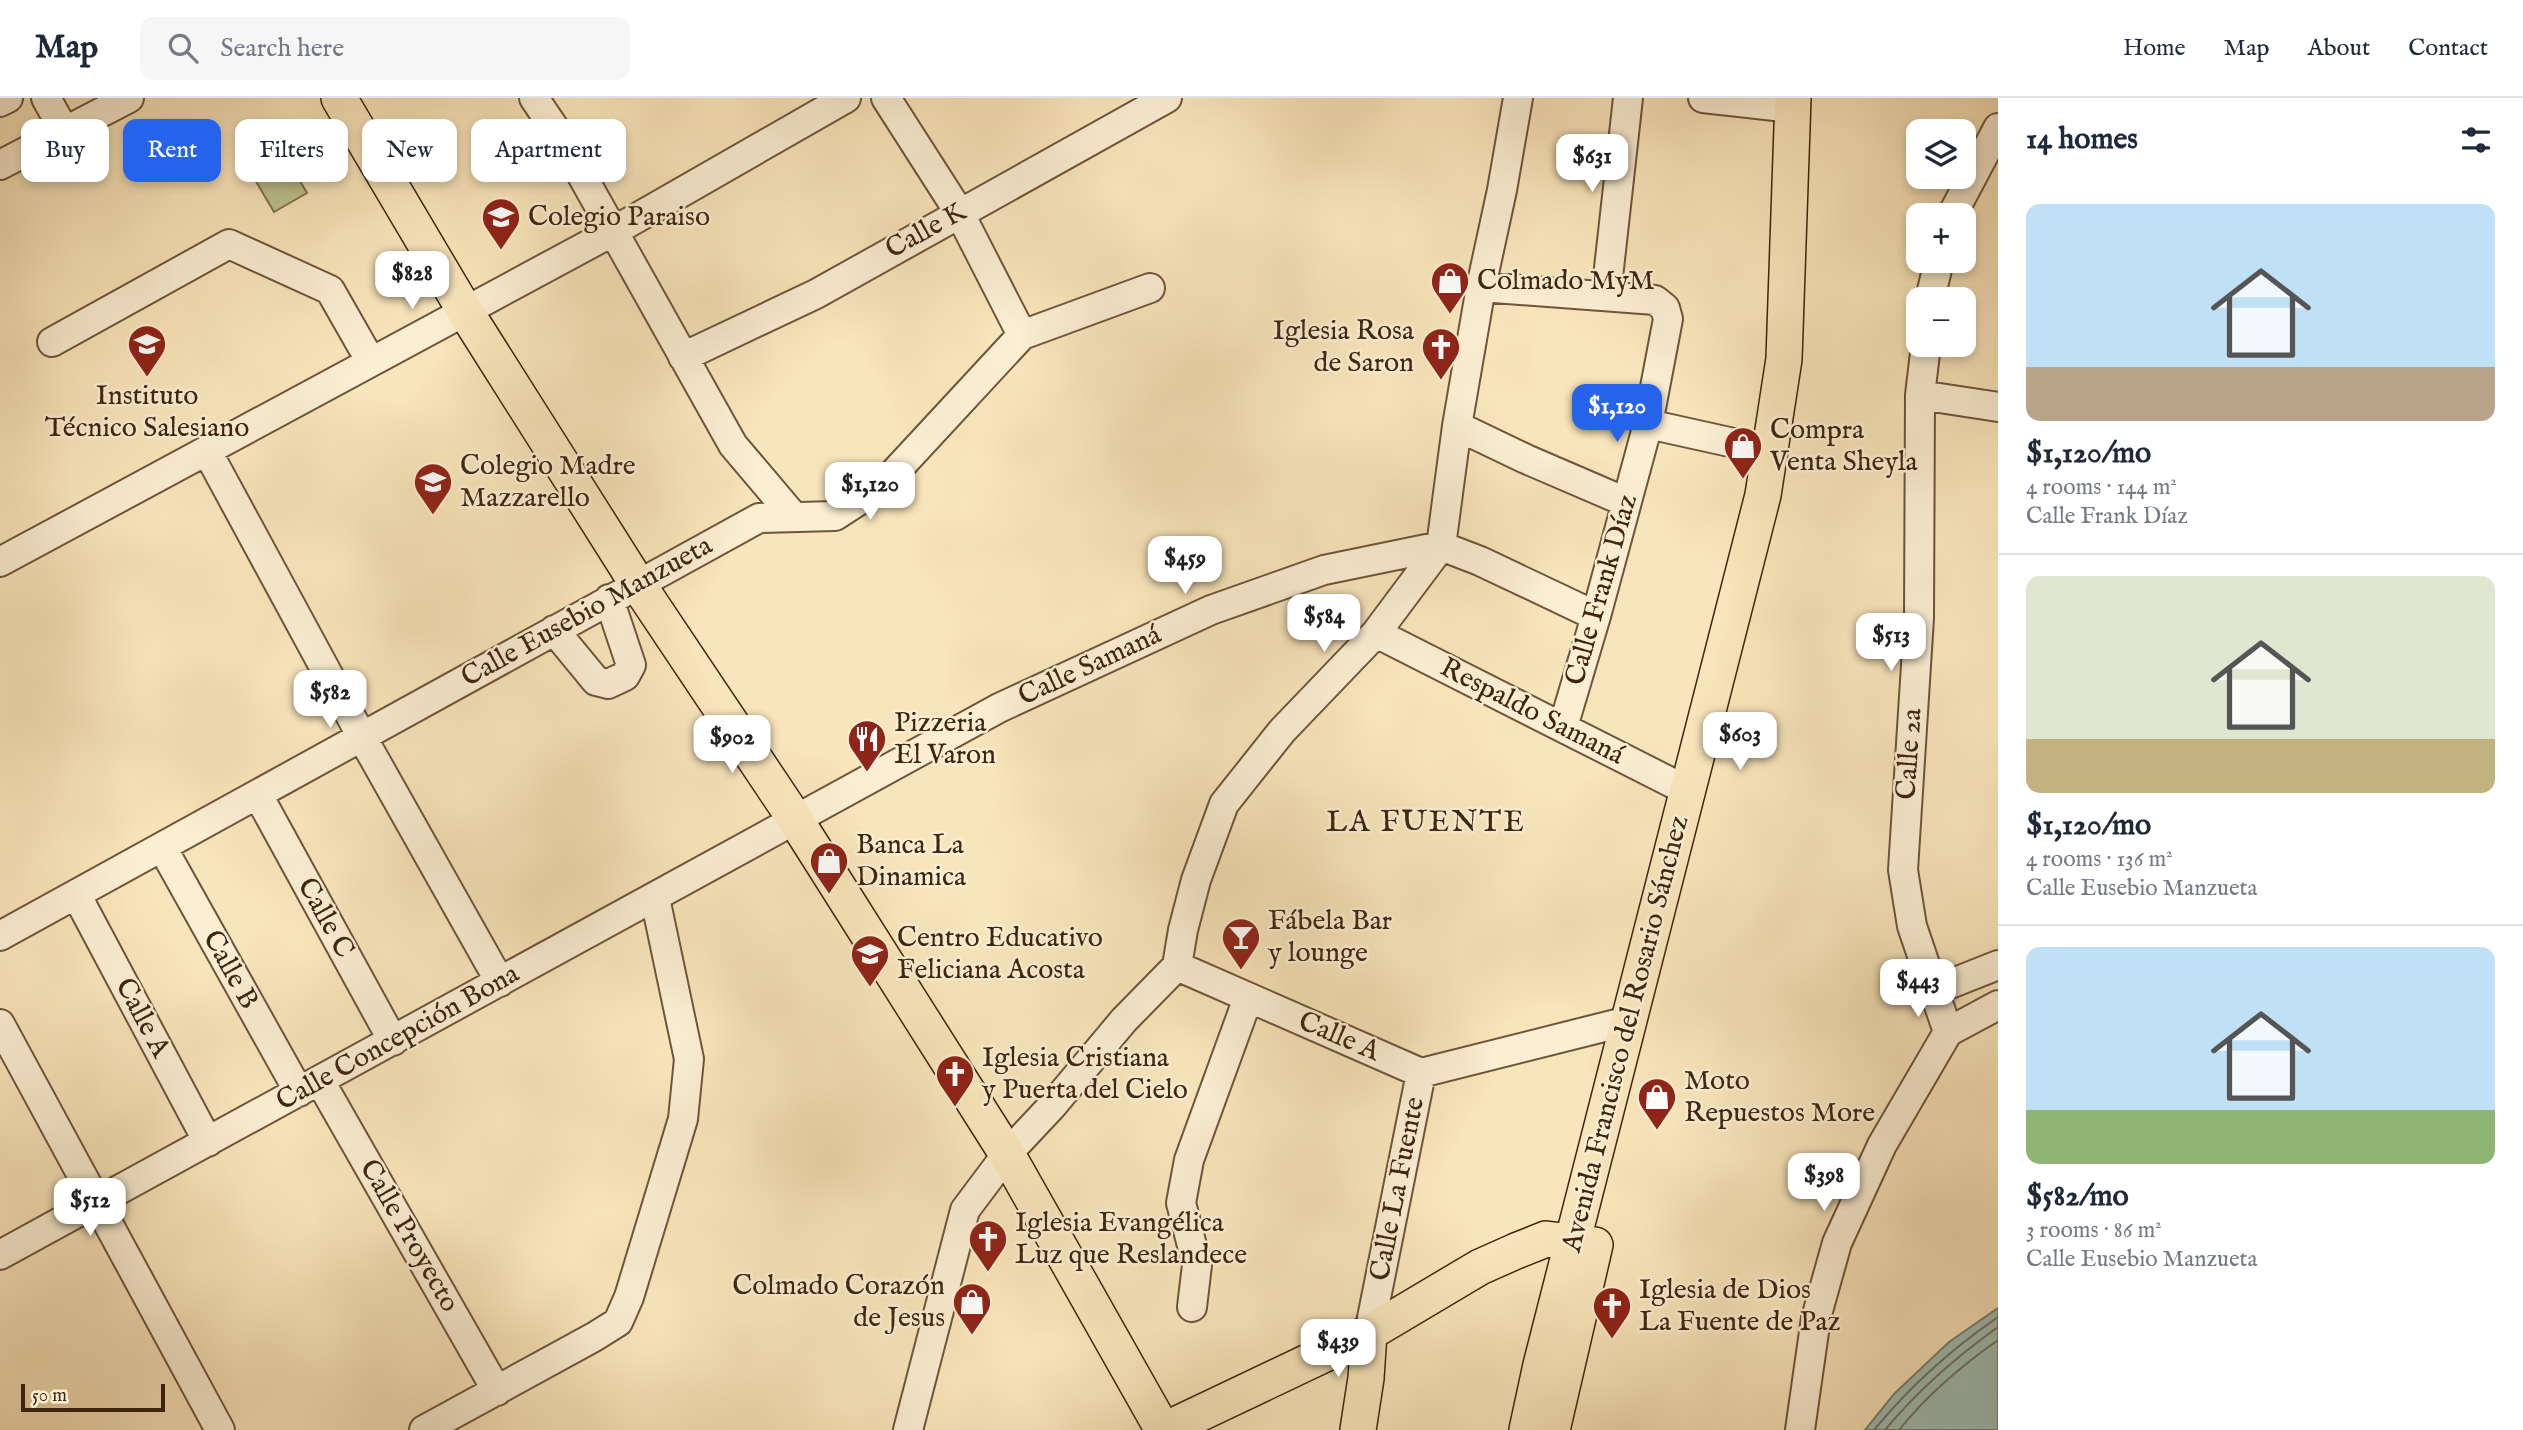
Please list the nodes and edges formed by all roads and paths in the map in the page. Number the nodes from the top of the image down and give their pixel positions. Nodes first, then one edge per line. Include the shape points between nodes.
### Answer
1 (8, 98) edge
2 (46, 98) edge
3 (130, 98) edge
4 (339, 98) edge
5 (534, 98) edge
6 (846, 98) edge
7 (886, 98) edge
8 (1167, 98) edge
9 (1518, 98) edge
10 (1628, 98) edge
11 (1703, 98) edge
12 (1799, 101) edge
13 (0, 102) edge
14 (58, 119) edge
15 (90, 119) edge
16 (1998, 128) edge
17 (21, 155) edge
18 (0, 166) edge
19 (1958, 203) edge
20 (959, 212) junction
21 (614, 232) junction
22 (1481, 287) junction
23 (1150, 288) dead end
24 (1606, 295) junction
25 (466, 310) junction
26 (1022, 335) junction
27 (52, 342) dead end
28 (683, 357) junction
29 (1925, 357) edge
30 (370, 362) junction
31 (1920, 395) junction
32 (1998, 407) edge
33 (1648, 424) junction
34 (1457, 426) junction
35 (207, 451) junction
36 (1770, 451) junction
37 (1626, 502) junction
38 (794, 517) junction
39 (1441, 546) junction
40 (0, 562) edge
41 (623, 591) junction
42 (1597, 616) junction
43 (554, 630) junction
44 (1376, 634) junction
45 (1563, 727) junction
46 (362, 737) junction
47 (1688, 791) junction
48 (258, 794) junction
49 (795, 819) junction
50 (162, 847) junction
51 (76, 894) junction
52 (655, 898) junction
53 (0, 936) edge
54 (1998, 965) edge
55 (1177, 966) junction
56 (500, 982) junction
57 (1935, 990) junction
58 (1248, 998) junction
59 (1998, 1005) edge
60 (1629, 1021) junction
61 (0, 1024) edge
62 (1948, 1032) junction
63 (393, 1041) junction
64 (1421, 1073) junction
65 (309, 1086) junction
66 (208, 1142) junction
67 (1007, 1154) junction
68 (98, 1202) junction
69 (1584, 1243) junction
70 (0, 1255) edge
71 (1192, 1307) dead end
72 (1369, 1333) junction
73 (497, 1391) junction
74 (220, 1430) edge
75 (425, 1430) edge
76 (908, 1430) edge
77 (1164, 1430) edge
78 (1358, 1430) edge
79 (1527, 1430) edge
80 (1552, 1430) edge
81 (1800, 1430) edge

1 - 13 street
2 - 14 street
3 - 15 street
4 - 25 main road
5 - 21 street
6 - 21 street
7 - 20 street
8 - 20 street, Calle K
9 - 22 street
10 - 24 street
11 - 12 street
12 - 36 main road, Avenida Francisco del Rosario Sánchez via 1784,359
12 - 69 main road, Avenida Francisco del Rosario Sánchez via 1802,325 1797,405 1757,594
16 - 19 street
17 - 18 street
20 - 26 street
20 - 28 street, Calle K via 816,294
21 - 25 street
21 - 28 street
22 - 24 street, Calle Frank Díaz
22 - 34 street
23 - 26 street, Calle Eusebio Manzueta
24 - 33 street, Calle Frank Díaz via 1655,300 1665,308 1668,319
25 - 30 street
25 - 41 main road
26 - 38 street, Calle Eusebio Manzueta via 883,485 835,516
27 - 30 street via 229,244 330,290
28 - 38 street via 733,445
29 - 31 street, Calle 2a
30 - 35 street
31 - 32 street
31 - 57 street, Calle 2a via 1919,618 1903,870 1912,926
33 - 36 street
33 - 37 street, Calle Frank Díaz
34 - 37 street
34 - 39 street
35 - 40 street
35 - 46 street
36 - 47 main road, Avenida Francisco del Rosario Sánchez via 1763,495
37 - 42 street, Calle Frank Díaz
38 - 41 street, Calle Eusebio Manzueta via 759,518
39 - 42 street
39 - 44 street
39 - 49 street, Calle Samaná via 1324,570 1212,610 999,708
41 - 43 street, Calle Eusebio Manzueta
41 - 43 street via 631,665 625,676 608,684 596,681
41 - 49 main road
42 - 45 street, Calle Frank Díaz
43 - 46 street, Calle Eusebio Manzueta
44 - 45 street, Respaldo Samaná
44 - 55 street via 1282,731 1224,804 1196,880
45 - 47 street, Respaldo Samaná
46 - 48 street, Calle Eusebio Manzueta
46 - 56 street
47 - 60 main road, Avenida Francisco del Rosario Sánchez
48 - 50 street, Calle Eusebio Manzueta
48 - 63 street, Calle C
49 - 52 street, Calle Concepción Bona
49 - 67 main road
50 - 51 street, Calle Eusebio Manzueta
50 - 65 street, Calle B
51 - 53 street, Calle Eusebio Manzueta
51 - 66 street, Calle A
52 - 56 street, Calle Concepción Bona
52 - 73 street via 689,1059 683,1119 629,1297 618,1322
54 - 57 street
55 - 58 street, Calle A
55 - 67 street
56 - 63 street, Calle Concepción Bona
57 - 62 street, Calle 2a
58 - 64 street, Calle A
58 - 71 street via 1189,1160 1181,1203 1197,1265
59 - 62 street
60 - 64 street
60 - 69 main road, Avenida Francisco del Rosario Sánchez
61 - 68 street
62 - 81 street via 1882,1145 1837,1243 1816,1318
63 - 65 street, Calle Concepción Bona
64 - 72 street, Calle La Fuente
65 - 66 street, Calle Concepción Bona
65 - 73 street, Calle Proyecto
66 - 68 street, Calle Concepción Bona
67 - 76 street via 965,1210
67 - 77 main road
68 - 70 street, Calle Concepción Bona
68 - 74 street
69 - 72 main road via 1546,1239 1480,1266
69 - 79 main road, Avenida Francisco del Rosario Sánchez via 1541,1365
69 - 80 main road, Avenida Francisco del Rosario Sánchez
72 - 77 main road
72 - 78 main road, Calle La Fuente
73 - 75 street

